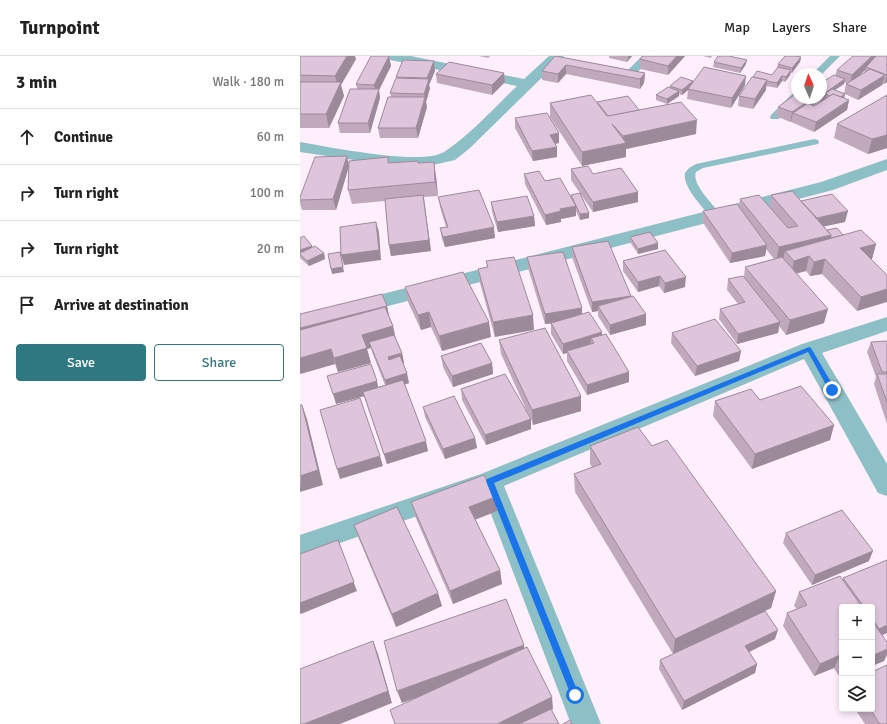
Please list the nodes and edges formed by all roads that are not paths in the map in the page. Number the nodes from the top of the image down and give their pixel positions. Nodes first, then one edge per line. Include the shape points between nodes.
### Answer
1 (390, 56) edge
2 (647, 56) edge
3 (835, 56) edge
4 (556, 62) edge
5 (823, 68) edge
6 (605, 74) edge
7 (527, 84) junction
8 (791, 100) edge
9 (774, 117) dead end
10 (814, 142) dead end
11 (300, 147) edge
12 (887, 164) edge
13 (715, 215) junction
14 (300, 322) edge
15 (887, 324) edge
16 (809, 349) junction
17 (490, 481) junction
18 (887, 486) edge
19 (300, 546) edge
20 (586, 724) edge

1 - 7 street
2 - 6 lane via 624,77
3 - 5 lane
4 - 7 street
7 - 11 street via 464,146 449,156 433,161 408,163
8 - 9 lane
10 - 13 lane via 694,168 689,177 691,184
12 - 13 street via 827,186
13 - 14 street
15 - 16 street
16 - 17 street
16 - 18 street
17 - 19 street
17 - 20 street

